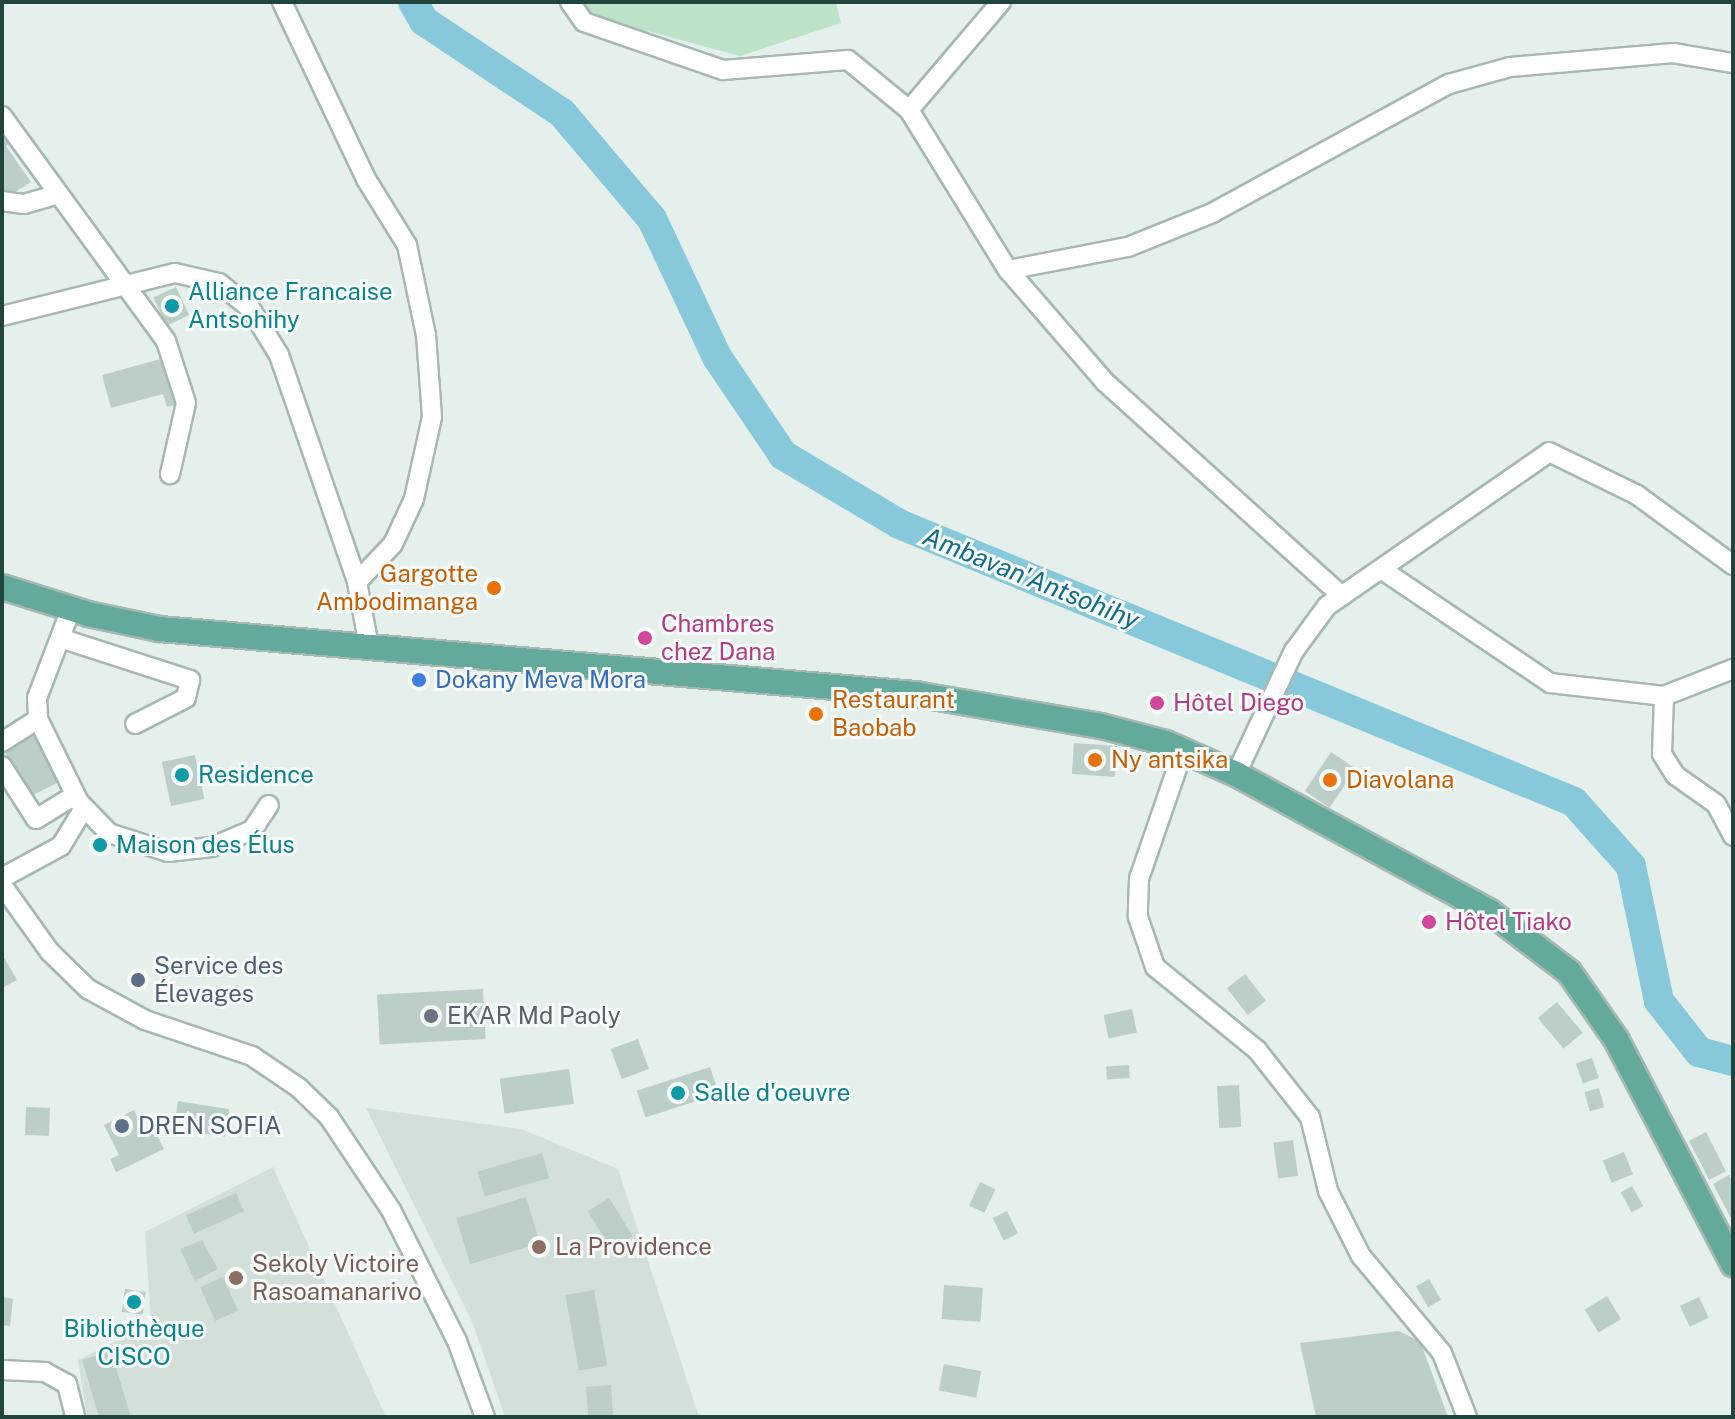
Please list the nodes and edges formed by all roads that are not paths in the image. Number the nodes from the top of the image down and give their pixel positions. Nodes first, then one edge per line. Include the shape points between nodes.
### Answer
1 (282, 2) edge
2 (570, 2) edge
3 (1001, 2) edge
4 (1733, 63) edge
5 (909, 110) junction
6 (2, 116) edge
7 (56, 195) junction
8 (2, 201) edge
9 (1008, 270) junction
10 (120, 284) junction
11 (2, 316) edge
12 (170, 474) dead end
13 (1733, 565) edge
14 (1384, 571) junction
15 (357, 582) junction
16 (2, 587) edge
17 (1342, 596) junction
18 (71, 609) junction
19 (60, 638) junction
20 (369, 647) junction
21 (1733, 669) edge
22 (1664, 696) junction
23 (38, 719) junction
24 (135, 724) dead end
25 (2, 742) edge
26 (1183, 751) junction
27 (2, 766) edge
28 (1236, 774) junction
29 (80, 801) junction
30 (269, 805) dead end
31 (1733, 836) edge
32 (2, 878) edge
33 (2, 885) edge
34 (1733, 1264) edge
35 (2, 1370) edge
36 (75, 1417) edge
37 (485, 1417) edge
38 (1467, 1417) edge

1 - 15 street via 366,179 407,245 426,335 432,417 414,499 393,544
2 - 5 street via 584,22 723,70 848,60
3 - 5 street
4 - 9 street via 1673,53 1510,67 1449,84 1212,213 1128,247
5 - 9 street
6 - 7 street
7 - 8 street via 24,204
7 - 10 street
9 - 17 street via 1105,382
10 - 11 street
10 - 12 street via 166,341 186,403
10 - 15 street via 153,274 199,277 219,283 250,308 279,355
13 - 14 street via 1637,495 1549,452 1464,508
14 - 17 street
14 - 22 street via 1550,683
15 - 20 street
16 - 18 main road
17 - 28 street via 1327,606 1294,651
18 - 19 street
18 - 20 main road via 160,629
19 - 23 street via 37,698
19 - 24 street via 190,680 186,698
20 - 26 main road via 915,694 1101,726
21 - 22 street
22 - 31 street via 1662,754 1675,775 1716,804
23 - 25 street
23 - 29 street
26 - 28 main road
26 - 38 street via 1139,879 1138,917 1155,967 1257,1050 1310,1117 1328,1191 1361,1256 1442,1353
27 - 29 street via 36,819
28 - 34 main road via 1490,912 1569,972 1616,1039
29 - 30 street via 109,833 168,852 212,847 252,830
29 - 32 street via 61,846
33 - 37 street via 50,952 88,989 145,1020 252,1056 299,1088 329,1117 391,1210 457,1341
35 - 36 street via 45,1372 67,1384

